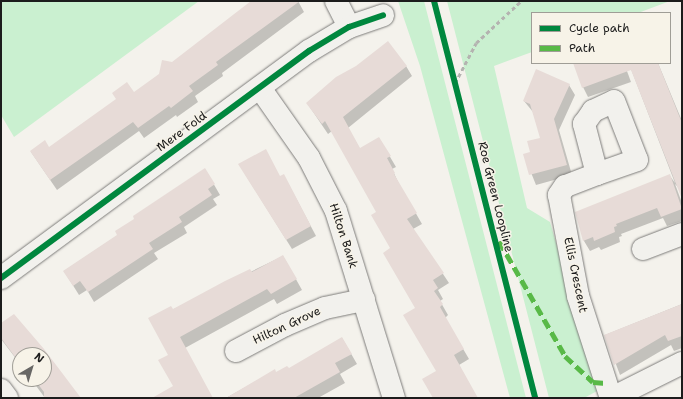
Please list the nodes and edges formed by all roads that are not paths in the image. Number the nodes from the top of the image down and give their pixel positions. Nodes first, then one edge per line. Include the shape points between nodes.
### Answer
1 (336, 1) edge
2 (383, 15) dead end
3 (349, 27) junction
4 (260, 88) junction
5 (597, 174) dead end
6 (682, 234) edge
7 (643, 249) dead end
8 (1, 278) edge
9 (364, 300) junction
10 (236, 351) dead end
11 (682, 363) edge
12 (1, 390) edge
13 (618, 397) edge
14 (8, 398) edge
15 (394, 398) edge

1 - 3 street
2 - 3 street, Mere Fold
3 - 4 street, Mere Fold via 309,51
4 - 8 street, Mere Fold
4 - 9 street, Hilton Bank via 324,184 336,211
5 - 13 street, Ellis Crescent via 565,186 559,195 578,296
6 - 7 street
9 - 10 street, Hilton Grove via 319,311 285,325
9 - 15 street, Hilton Bank
11 - 13 street
12 - 14 street

